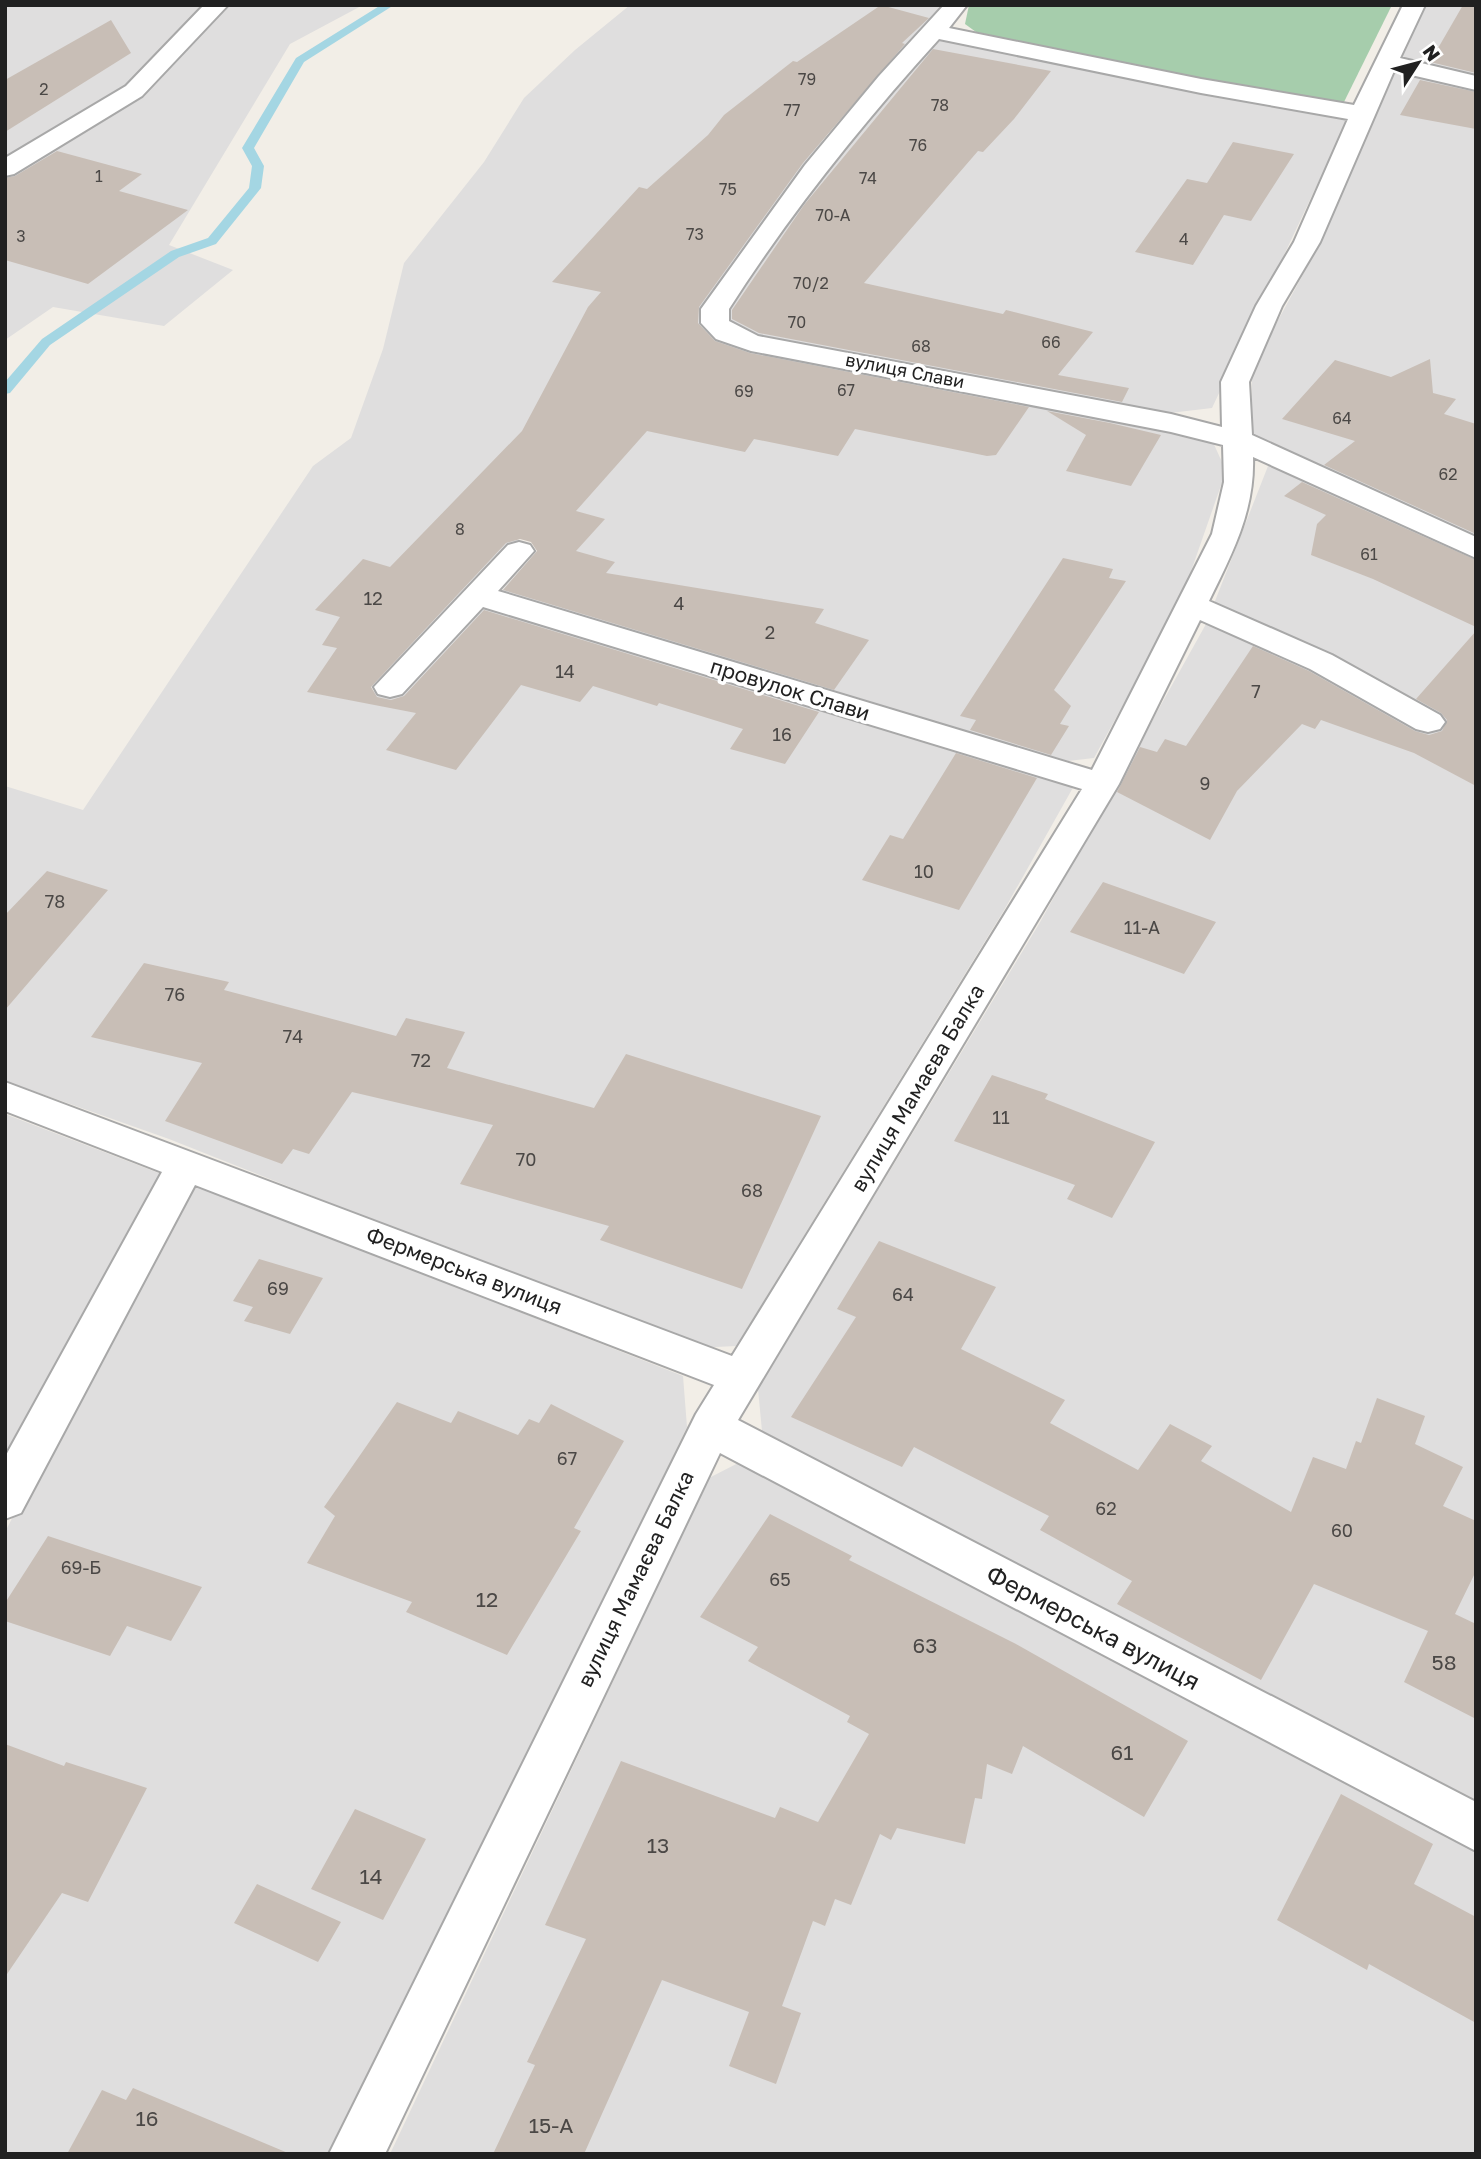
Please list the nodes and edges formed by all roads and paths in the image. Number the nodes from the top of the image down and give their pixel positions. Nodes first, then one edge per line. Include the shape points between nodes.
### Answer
1 (217, 5) edge
2 (956, 5) edge
3 (1414, 5) edge
4 (936, 32) junction
5 (1386, 62) junction
6 (1476, 83) edge
7 (1362, 114) junction
8 (5, 169) edge
9 (1239, 440) junction
10 (1476, 549) edge
11 (519, 551) dead end
12 (477, 596) junction
13 (1192, 605) junction
14 (390, 687) dead end
15 (1428, 722) dead end
16 (1102, 784) junction
17 (5, 1096) edge
18 (186, 1165) junction
19 (743, 1378) junction
20 (710, 1427) junction
21 (5, 1500) edge
22 (1476, 1828) edge
23 (356, 2154) edge

1 - 8 street via 134,91
2 - 4 street, вулиця Слави
3 - 5 street, вулиця Мамаєва Балка
4 - 7 street
4 - 9 street, вулиця Слави via 880,89 761,237 715,309 715,323 751,343
5 - 6 street
5 - 7 street, вулиця Мамаєва Балка
7 - 9 street, вулиця Мамаєва Балка via 1307,242 1269,306 1235,382
9 - 10 street, вулиця Слави
9 - 13 street, вулиця Мамаєва Балка via 1240,482 1227,534
11 - 12 street
12 - 14 street
12 - 16 street, провулок Слави
13 - 15 street via 1321,662
13 - 16 street, вулиця Мамаєва Балка
16 - 19 street, вулиця Мамаєва Балка
17 - 18 street, Фермерська вулиця
18 - 19 street, Фермерська вулиця
18 - 21 street
19 - 20 street, вулиця Мамаєва Балка
20 - 22 street, Фермерська вулиця
20 - 23 street, вулиця Мамаєва Балка

